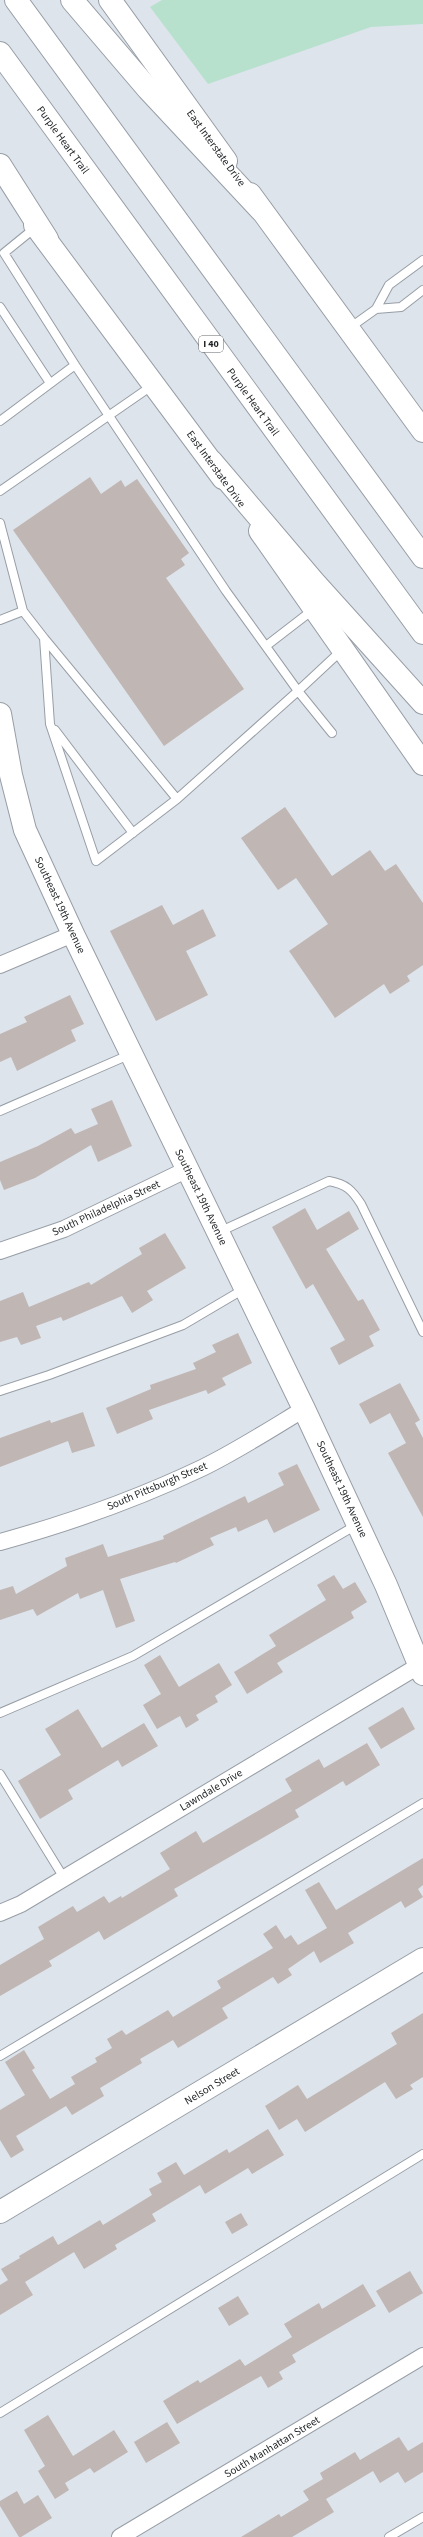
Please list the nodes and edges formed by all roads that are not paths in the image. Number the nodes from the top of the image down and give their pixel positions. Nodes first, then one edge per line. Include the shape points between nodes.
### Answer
1 (16, 0) edge
2 (72, 0) edge
3 (110, 0) edge
4 (0, 53) edge
5 (0, 165) edge
6 (0, 181) edge
7 (261, 210) junction
8 (41, 233) junction
9 (2, 250) edge
10 (423, 260) edge
11 (423, 290) edge
12 (0, 307) edge
13 (376, 308) junction
14 (348, 329) junction
15 (74, 365) junction
16 (50, 383) junction
17 (154, 384) junction
18 (107, 417) junction
19 (0, 421) edge
20 (423, 431) edge
21 (212, 462) junction
22 (0, 491) edge
23 (0, 523) edge
24 (423, 556) edge
25 (314, 608) junction
26 (23, 611) junction
27 (0, 620) edge
28 (423, 633) edge
29 (44, 638) junction
30 (266, 646) junction
31 (342, 649) junction
32 (298, 691) junction
33 (423, 704) edge
34 (0, 714) edge
35 (50, 724) junction
36 (332, 733) dead end
37 (423, 764) edge
38 (177, 799) junction
39 (133, 833) junction
40 (73, 934) junction
41 (0, 965) edge
42 (131, 1054) junction
43 (0, 1111) edge
44 (188, 1170) junction
45 (218, 1232) junction
46 (0, 1251) edge
47 (246, 1288) junction
48 (423, 1332) edge
49 (0, 1390) edge
50 (304, 1409) junction
51 (358, 1524) junction
52 (0, 1542) edge
53 (421, 1669) edge
54 (0, 1713) edge
55 (0, 1774) edge
56 (423, 1803) edge
57 (64, 1878) junction
58 (0, 1913) edge
59 (423, 1959) edge
60 (0, 2056) edge
61 (423, 2154) edge
62 (0, 2212) edge
63 (423, 2356) edge
64 (0, 2413) edge
65 (423, 2517) edge
66 (120, 2537) edge
67 (389, 2537) edge

1 - 24 main road
2 - 7 main road via 148,89
3 - 7 main road, East Interstate Drive
4 - 28 main road, Purple Heart Trail / I 40
5 - 8 main road
6 - 8 main road, East Interstate Drive
7 - 14 main road, East Interstate Drive
8 - 9 lane
8 - 17 main road, East Interstate Drive
9 - 15 lane
10 - 13 lane via 389,285
11 - 13 lane via 401,307
12 - 16 lane
13 - 14 lane
14 - 20 main road, East Interstate Drive
15 - 16 lane
15 - 18 lane
16 - 19 lane
17 - 18 lane
17 - 21 main road, East Interstate Drive
18 - 22 lane
18 - 30 lane
21 - 25 main road, East Interstate Drive
21 - 33 main road
23 - 26 lane
25 - 30 lane
25 - 31 main road, East Interstate Drive
26 - 27 lane
26 - 29 lane
29 - 35 lane
29 - 38 lane
30 - 32 lane
31 - 32 lane
31 - 37 main road, East Interstate Drive
32 - 36 lane
32 - 38 lane
34 - 40 main road, Southeast 19th Avenue via 11,775 25,830
35 - 39 lane
35 - 39 lane via 96,861
38 - 39 lane
40 - 41 street
40 - 42 main road, Southeast 19th Avenue
42 - 43 lane
42 - 44 main road, Southeast 19th Avenue
44 - 45 main road, Southeast 19th Avenue
44 - 46 street, South Philadelphia Street via 64,1229
45 - 47 main road, Southeast 19th Avenue
45 - 48 lane via 329,1181 344,1184 352,1190 361,1204
47 - 49 lane via 183,1325 49,1375
47 - 50 main road, Southeast 19th Avenue
50 - 51 main road, Southeast 19th Avenue
50 - 52 street, South Pittsburgh Street via 203,1467 124,1502
51 - 53 main road, Southeast 19th Avenue
51 - 54 lane via 133,1656
53 - 57 street, Lawndale Drive
55 - 57 lane
56 - 60 lane
57 - 58 street, Lawndale Drive via 21,1904
59 - 62 main road, Nelson Street
61 - 64 lane
63 - 66 street, South Manhattan Street
65 - 67 lane

